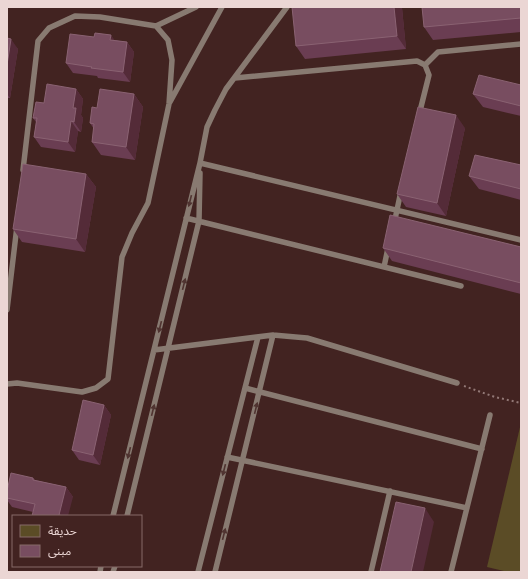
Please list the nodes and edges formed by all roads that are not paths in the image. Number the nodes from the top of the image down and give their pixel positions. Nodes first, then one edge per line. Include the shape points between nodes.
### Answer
1 (196, 7) edge
2 (222, 7) edge
3 (287, 7) edge
4 (156, 26) junction
5 (521, 44) edge
6 (425, 66) junction
7 (235, 78) junction
8 (169, 104) junction
9 (418, 120) edge
10 (200, 163) junction
11 (22, 175) edge
12 (402, 188) edge
13 (397, 210) junction
14 (186, 218) junction
15 (199, 221) junction
16 (17, 223) edge
17 (392, 232) edge
18 (390, 239) edge
19 (521, 240) edge
20 (384, 267) junction
21 (461, 286) dead end
22 (7, 310) edge
23 (274, 335) junction
24 (258, 337) junction
25 (168, 348) junction
26 (154, 350) junction
27 (457, 383) road end
28 (7, 384) edge
29 (245, 388) junction
30 (260, 392) junction
31 (490, 415) dead end
32 (482, 449) junction
33 (227, 456) junction
34 (243, 460) junction
35 (390, 491) junction
36 (467, 508) junction
37 (113, 515) edge
38 (127, 515) edge
39 (198, 572) edge
40 (215, 572) edge
41 (371, 572) edge
42 (451, 572) edge

1 - 4 lane
2 - 8 lane
3 - 7 lane
4 - 8 lane via 168,40 172,60
4 - 11 lane via 100,17 75,16 49,28 38,41
5 - 6 lane via 438,52
6 - 7 lane via 416,61
6 - 9 lane via 429,75
7 - 10 lane via 207,127
8 - 28 lane via 148,203 122,257 108,378 96,388 82,392 17,383
10 - 13 lane
10 -> 14 lane
10 - 15 lane
12 - 13 lane
13 - 17 lane
13 - 19 lane
14 - 15 lane
14 -> 26 lane
15 - 20 lane
25 -> 15 lane
16 - 22 lane
18 - 20 lane
20 - 21 lane
23 - 24 lane
23 - 27 lane via 307,338
23 - 30 lane
24 - 25 lane
24 - 29 lane
25 - 26 lane
38 -> 25 lane
26 -> 37 lane
29 - 30 lane
29 - 33 lane
30 - 32 lane
34 -> 30 lane
31 - 32 lane
32 - 36 lane
33 - 34 lane
33 -> 39 lane
34 - 35 lane
40 -> 34 lane
35 - 36 lane
35 - 41 lane
36 - 42 lane

